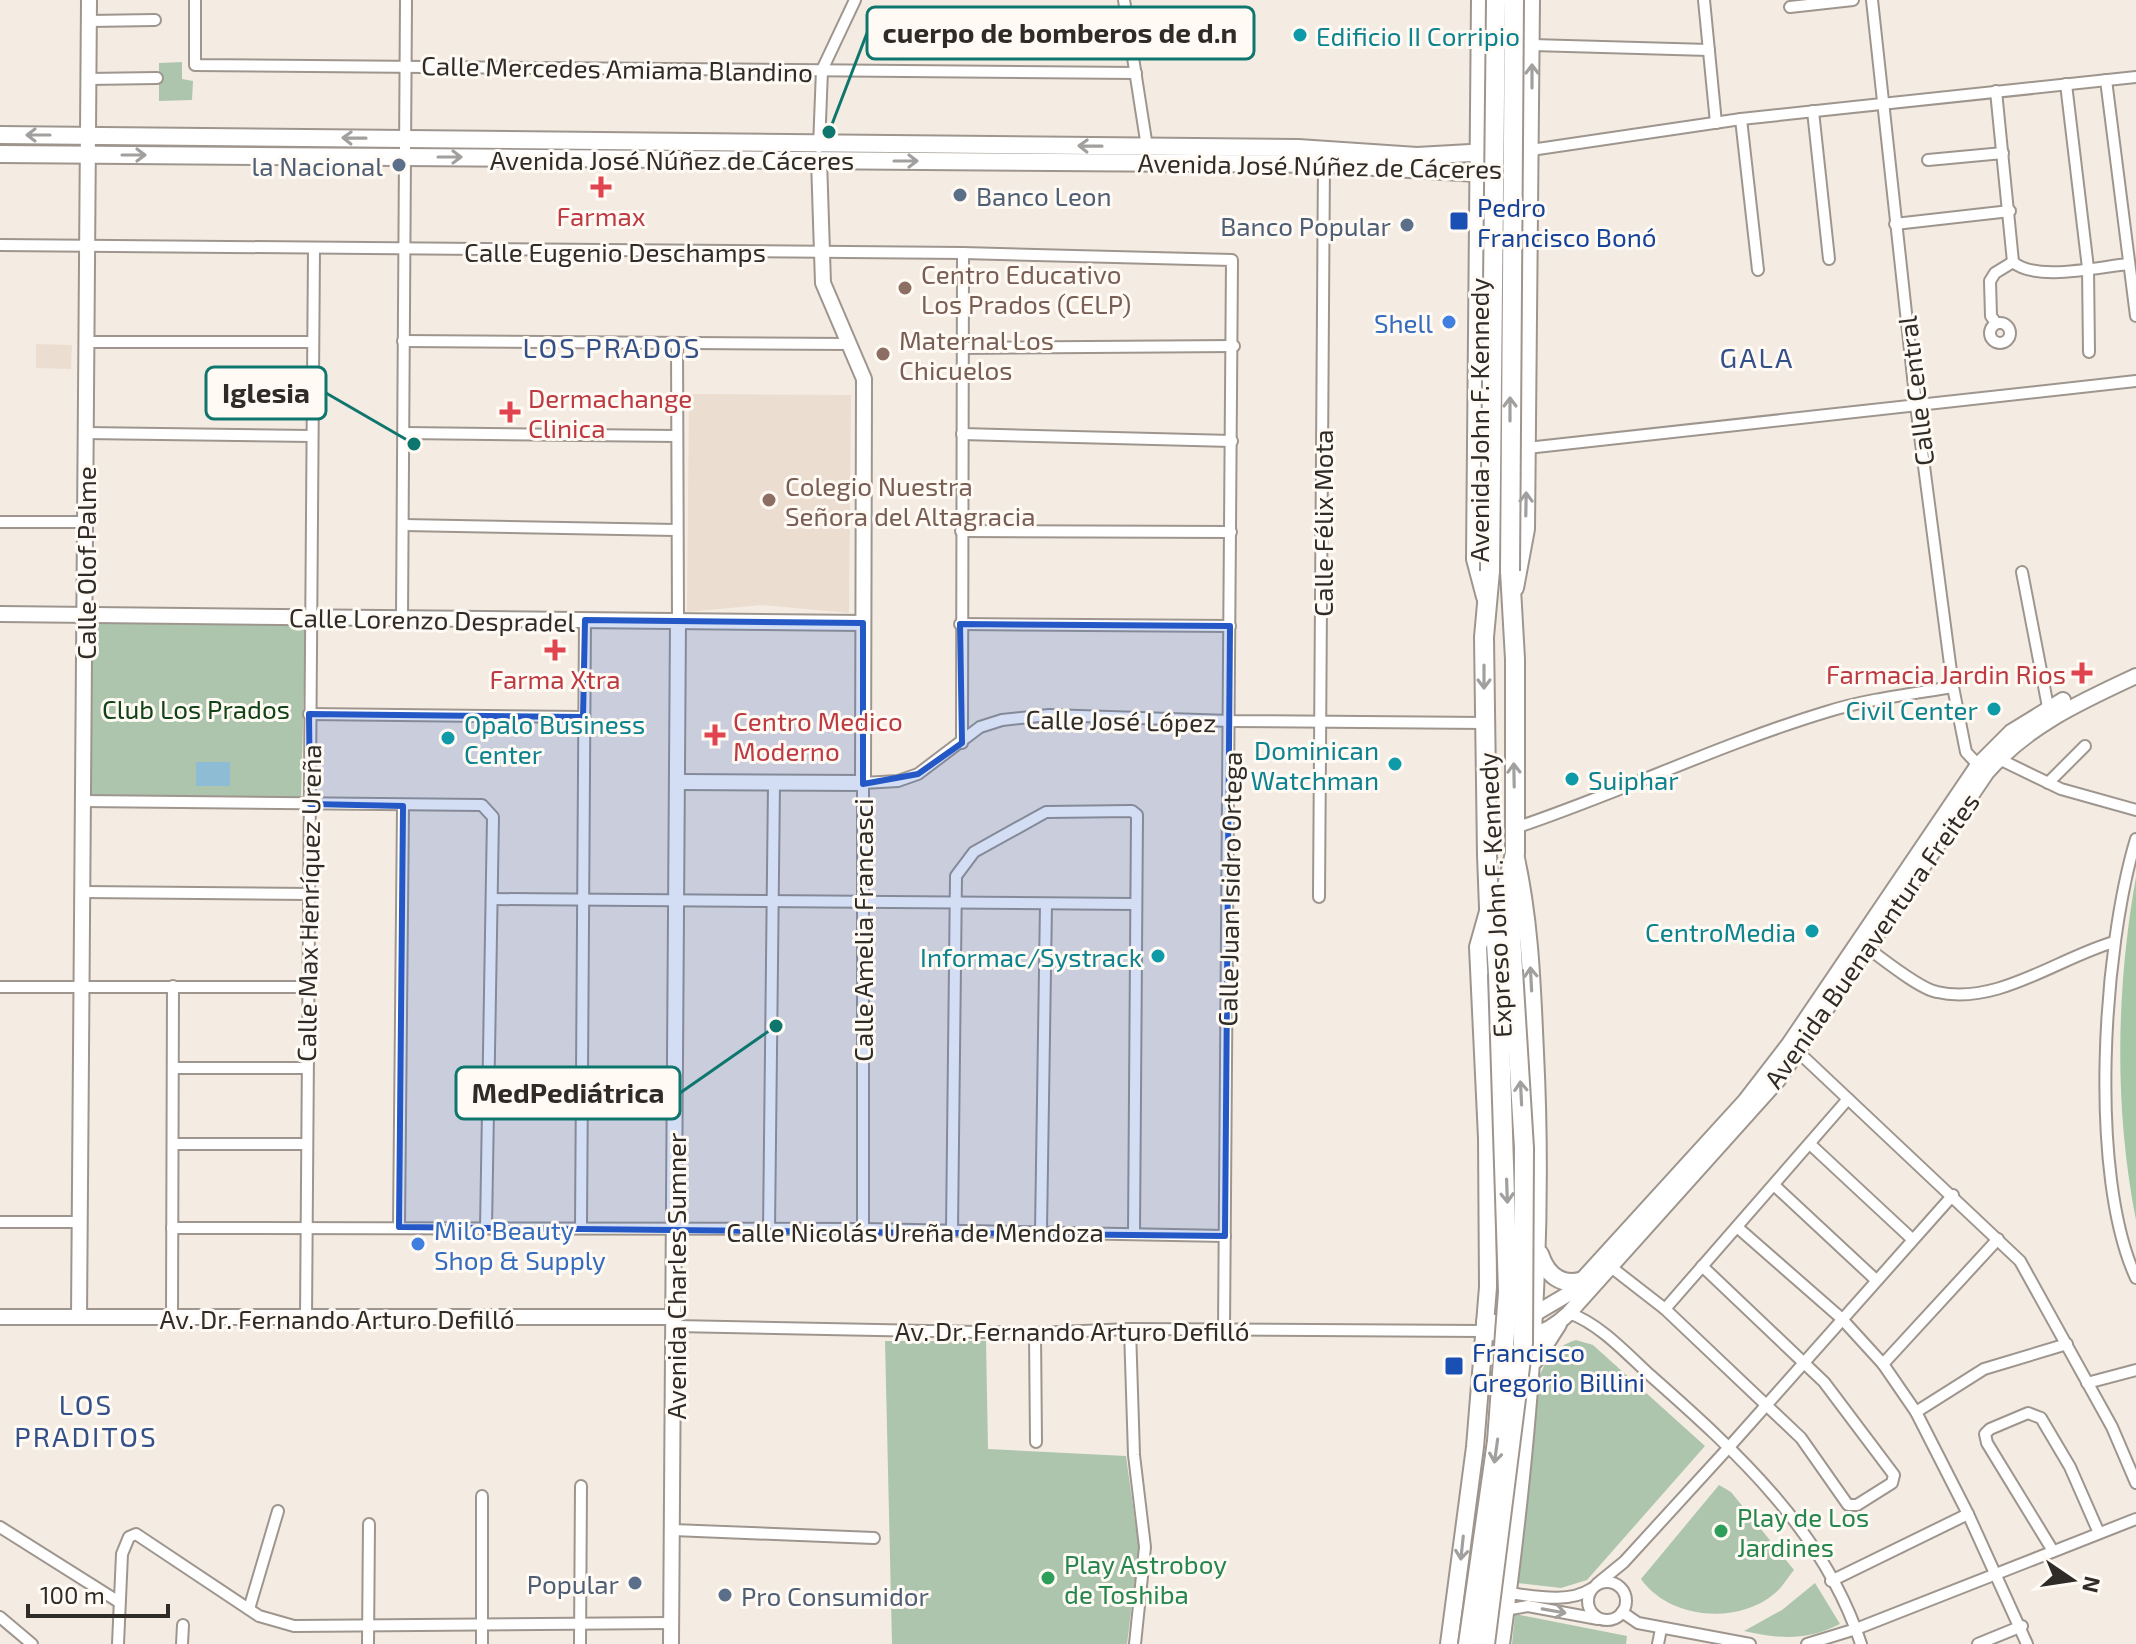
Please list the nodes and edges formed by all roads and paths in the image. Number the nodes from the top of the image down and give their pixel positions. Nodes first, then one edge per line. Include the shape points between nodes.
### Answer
1 (89, 0) edge
2 (195, 0) edge
3 (406, 0) edge
4 (855, 0) edge
5 (1124, 0) edge
6 (1480, 0) edge
7 (1496, 0) edge
8 (1514, 0) edge
9 (1531, 0) edge
10 (1704, 0) edge
11 (1853, 0) edge
12 (1872, 0) edge
13 (1790, 7) dead end
14 (155, 20) dead end
15 (89, 21) junction
16 (1532, 45) junction
17 (1709, 50) junction
18 (405, 66) junction
19 (822, 70) junction
20 (1136, 73) junction
21 (2136, 77) edge
22 (157, 78) dead end
23 (88, 79) junction
24 (2106, 80) junction
25 (2066, 84) junction
26 (1996, 91) junction
27 (1479, 101) junction
28 (1883, 103) junction
29 (1531, 105) junction
30 (1813, 111) junction
31 (1741, 119) junction
32 (1716, 123) junction
33 (0, 135) edge
34 (89, 135) junction
35 (406, 138) junction
36 (819, 143) junction
37 (1147, 147) junction
38 (1531, 150) junction
39 (1478, 153) junction
40 (2003, 153) junction
41 (0, 154) edge
42 (89, 155) junction
43 (406, 157) junction
44 (1324, 157) junction
45 (819, 160) junction
46 (1928, 160) dead end
47 (1478, 173) junction
48 (2010, 211) junction
49 (1530, 217) junction
50 (1478, 220) junction
51 (1895, 224) junction
52 (0, 245) edge
53 (88, 246) junction
54 (314, 248) junction
55 (405, 249) junction
56 (822, 252) junction
57 (963, 253) junction
58 (1229, 259) joint
59 (1829, 259) dead end
60 (2013, 262) junction
61 (2128, 264) junction
62 (2088, 268) junction
63 (1758, 270) dead end
64 (2136, 316) edge
65 (1996, 323) dead end
66 (403, 341) junction
67 (86, 342) junction
68 (312, 342) junction
69 (677, 343) junction
70 (850, 344) junction
71 (1234, 346) junction
72 (962, 348) junction
73 (2089, 352) dead end
74 (2136, 381) edge
75 (1916, 405) junction
76 (85, 433) junction
77 (404, 433) junction
78 (962, 434) junction
79 (311, 436) junction
80 (677, 436) junction
81 (1232, 441) junction
82 (1527, 448) junction
83 (0, 522) edge
84 (86, 522) junction
85 (404, 525) junction
86 (676, 530) junction
87 (961, 531) junction
88 (1231, 532) junction
89 (2022, 572) dead end
90 (1486, 599) junction
91 (1510, 609) junction
92 (0, 614) edge
93 (85, 615) junction
94 (311, 617) junction
95 (402, 618) junction
96 (585, 620) junction
97 (678, 621) junction
98 (863, 623) junction
99 (960, 624) junction
100 (1230, 626) junction
101 (2136, 665) edge
102 (2136, 676) edge
103 (1953, 687) junction
104 (2048, 707) junction
105 (309, 714) junction
106 (583, 717) junction
107 (1230, 721) junction
108 (1320, 722) junction
109 (1485, 723) junction
110 (962, 743) junction
111 (2085, 746) dead end
112 (1999, 759) junction
113 (1982, 769) junction
114 (680, 782) junction
115 (774, 783) junction
116 (863, 783) junction
117 (2048, 783) junction
118 (83, 801) junction
119 (310, 804) junction
120 (403, 806) junction
121 (2136, 810) edge
122 (1515, 828) junction
123 (2136, 839) edge
124 (1515, 853) junction
125 (83, 892) junction
126 (309, 894) junction
127 (1319, 897) dead end
128 (492, 899) junction
129 (581, 900) junction
130 (678, 901) junction
131 (774, 902) junction
132 (861, 902) junction
133 (955, 903) junction
134 (1046, 904) junction
135 (1136, 904) junction
136 (1489, 908) junction
137 (2114, 942) junction
138 (1869, 949) junction
139 (1506, 972) junction
140 (173, 986) junction
141 (0, 987) edge
142 (307, 987) junction
143 (81, 988) junction
144 (1794, 1048) junction
145 (174, 1068) junction
146 (306, 1068) junction
147 (1848, 1099) junction
148 (173, 1144) junction
149 (307, 1144) junction
150 (1811, 1145) junction
151 (1774, 1185) junction
152 (1953, 1195) junction
153 (0, 1222) edge
154 (80, 1222) junction
155 (307, 1226) junction
156 (399, 1227) junction
157 (1737, 1227) junction
158 (172, 1228) junction
159 (486, 1228) junction
160 (581, 1228) junction
161 (863, 1229) junction
162 (769, 1230) junction
163 (952, 1230) junction
164 (674, 1231) junction
165 (1041, 1231) junction
166 (1134, 1233) junction
167 (1225, 1236) junction
168 (1912, 1239) junction
169 (1998, 1239) junction
170 (1537, 1246) junction
171 (1702, 1266) junction
172 (1611, 1267) junction
173 (2136, 1278) edge
174 (1583, 1280) junction
175 (1876, 1280) junction
176 (1488, 1287) junction
177 (1536, 1287) junction
178 (1665, 1309) junction
179 (1536, 1314) junction
180 (0, 1317) edge
181 (79, 1317) junction
182 (172, 1318) junction
183 (306, 1318) junction
184 (1563, 1318) junction
185 (1841, 1318) junction
186 (675, 1322) junction
187 (1479, 1327) junction
188 (1130, 1329) junction
189 (1224, 1330) junction
190 (1035, 1333) junction
191 (1535, 1337) junction
192 (2067, 1344) junction
193 (1804, 1364) junction
194 (1883, 1364) junction
195 (1533, 1368) junction
196 (2136, 1370) edge
197 (1481, 1374) junction
198 (2087, 1383) junction
199 (1766, 1406) junction
200 (1916, 1412) junction
201 (1036, 1442) dead end
202 (1730, 1446) junction
203 (2136, 1483) edge
204 (581, 1486) dead end
205 (482, 1496) dead end
206 (278, 1511) dead end
207 (1968, 1514) junction
208 (2136, 1519) edge
209 (369, 1524) dead end
210 (0, 1527) edge
211 (673, 1530) junction
212 (2099, 1533) junction
213 (874, 1538) dead end
214 (2053, 1551) junction
215 (1624, 1562) junction
216 (1997, 1575) junction
217 (1831, 1581) junction
218 (1595, 1586) junction
219 (1623, 1590) junction
220 (119, 1602) junction
221 (1506, 1602) junction
222 (249, 1609) junction
223 (1622, 1612) junction
224 (0, 1617) edge
225 (1602, 1620) junction
226 (482, 1623) junction
227 (671, 1623) junction
228 (580, 1624) junction
229 (183, 1625) dead end
230 (2022, 1626) junction
231 (368, 1627) junction
232 (1661, 1629) junction
233 (1856, 1629) junction
234 (32, 1644) edge
235 (118, 1644) edge
236 (182, 1644) edge
237 (368, 1644) edge
238 (482, 1644) edge
239 (580, 1644) edge
240 (671, 1644) edge
241 (1135, 1644) edge
242 (1449, 1644) edge
243 (1468, 1644) edge
244 (1485, 1644) edge
245 (1501, 1644) edge
246 (1658, 1644) edge
247 (1750, 1644) edge
248 (1807, 1644) edge
249 (1861, 1644) edge
250 (1978, 1644) edge
251 (2027, 1644) edge

1 - 15 street, Calle Olof Palme
2 - 18 street, Calle Mercedes Amiama Blandino via 195,65
3 - 18 street
4 - 19 street
5 - 20 street
6 - 27 main road, Avenida John F. Kennedy
7 - 90 highway, Expreso John F. Kennedy, bridge
91 -> 8 highway, Expreso John F. Kennedy, bridge
9 - 16 main road, Avenida John F. Kennedy
10 - 17 street
11 - 13 street
12 - 28 street, Calle Central
14 - 15 street
15 - 23 street, Calle Olof Palme
16 - 17 street
29 -> 16 main road, Avenida John F. Kennedy
17 - 32 street
18 - 19 street, Calle Mercedes Amiama Blandino
18 - 35 street
19 - 20 street, Calle Mercedes Amiama Blandino
19 - 36 street
20 - 37 street
21 - 24 street
22 - 23 street
23 - 34 street, Calle Olof Palme
24 - 25 street
24 - 61 street
25 - 26 street
25 - 62 street
26 - 28 street
26 - 40 street
27 - 29 main road via 1489,130 1502,136 1516,135
27 - 39 main road, Avenida John F. Kennedy
28 - 30 street
28 - 51 street, Calle Central
29 - 38 main road, Avenida John F. Kennedy
30 - 31 street
30 - 59 street
31 - 32 street
31 - 63 street
32 - 38 street
34 -> 33 main road, Avenida José Núñez de Cáceres
35 -> 34 main road, Avenida José Núñez de Cáceres
34 - 42 street, Calle Olof Palme
35 - 36 main road, Avenida José Núñez de Cáceres
35 - 43 street
37 -> 36 main road, Avenida José Núñez de Cáceres
36 - 45 street
37 - 44 main road, Avenida José Núñez de Cáceres
38 - 39 main road, Avenida José Núñez de Cáceres
38 - 47 main road, Avenida José Núñez de Cáceres via 1516,168
38 - 49 main road, Avenida John F. Kennedy
39 - 44 main road, Avenida José Núñez de Cáceres
39 - 47 main road, Avenida John F. Kennedy
40 - 46 street
40 - 48 street
41 - 42 main road, Avenida José Núñez de Cáceres
42 -> 43 main road, Avenida José Núñez de Cáceres
42 - 53 street, Calle Olof Palme
43 -> 45 main road, Avenida José Núñez de Cáceres
43 - 55 street
45 -> 44 main road, Avenida José Núñez de Cáceres
44 - 47 main road, Avenida José Núñez de Cáceres
44 - 108 street, Calle Félix Mota
45 - 56 street, Calle Amelia Francasci
47 - 50 main road, Avenida John F. Kennedy
48 - 51 street
48 - 60 street
49 - 50 main road via 1521,191 1502,184 1485,195
49 - 82 main road, Avenida John F. Kennedy
50 - 90 main road, Avenida John F. Kennedy via 1475,559
51 - 75 street, Calle Central
52 - 53 street, Calle Eugenio Deschamps
53 - 54 street, Calle Eugenio Deschamps
53 - 67 street, Calle Olof Palme
54 - 55 street, Calle Eugenio Deschamps
54 - 68 street, Calle Max Henríquez Ureña
55 - 56 street, Calle Eugenio Deschamps
55 - 66 street
56 - 57 street, Calle Eugenio Deschamps
56 - 70 street, Calle Amelia Francasci via 828,300
57 - 58 street, Calle Eugenio Deschamps
57 - 72 street
58 - 71 street, Calle Juan Isidro Ortega via 1235,263
60 - 62 street via 2039,273
60 - 65 street via 1990,281
61 - 62 street
61 - 64 street
62 - 73 street
66 - 69 street
66 - 77 street
67 - 68 street
67 - 76 street, Calle Olof Palme
68 - 79 street, Calle Max Henríquez Ureña
69 - 70 street
69 - 80 street
70 - 98 street, Calle Amelia Francasci via 864,379
71 - 72 street
71 - 81 street, Calle Juan Isidro Ortega
72 - 78 street
74 - 75 street
75 - 82 street
75 - 103 street, Calle Central
76 - 79 street
76 - 84 street, Calle Olof Palme
77 - 80 street
77 - 85 street
78 - 81 street
78 - 87 street
79 - 94 street, Calle Max Henríquez Ureña
80 - 86 street
81 - 88 street, Calle Juan Isidro Ortega
91 -> 82 main road, Avenida John F. Kennedy via 1526,529
83 - 84 street
84 - 93 street, Calle Olof Palme
85 - 86 street
85 - 95 street
86 - 97 street
87 - 88 street
87 - 99 street
88 - 100 street, Calle Juan Isidro Ortega
89 - 104 street
90 -> 109 highway, Expreso John F. Kennedy
122 -> 91 highway, Expreso John F. Kennedy
92 - 93 street, Calle Lorenzo Despradel
93 - 94 street, Calle Lorenzo Despradel
93 - 118 street, Calle Olof Palme
94 - 95 street, Calle Lorenzo Despradel
94 - 105 street, Calle Max Henríquez Ureña
95 - 96 street, Calle Lorenzo Despradel
96 - 97 street, Calle Lorenzo Despradel
96 - 106 street
97 - 98 street, Calle Lorenzo Despradel
97 - 114 street, Avenida Charles Sumner
98 - 116 street, Calle Amelia Francasci
99 - 100 street
99 - 110 street
100 - 107 street, Calle Juan Isidro Ortega
101 - 104 street, Avenida Buenaventura Freites
102 - 112 street, Avenida Buenaventura Freites via 2060,711
103 - 113 street, Calle Central via 1966,752
103 - 122 street via 1806,718
104 - 113 street, Avenida Buenaventura Freites via 2011,732
105 - 106 street
105 - 119 street, Calle Max Henríquez Ureña
106 - 129 street
107 - 108 street, Calle José López
107 - 110 street, Calle José López via 1049,715 980,727
107 - 167 street, Calle Juan Isidro Ortega
108 - 109 street, Calle José López
108 - 127 street, Calle Félix Mota
109 - 136 highway, Expreso John F. Kennedy
110 - 116 street, Calle José López via 918,774
111 - 117 street
112 - 113 street, Avenida Buenaventura Freites
112 - 117 street
113 - 138 street, Avenida Buenaventura Freites
113 - 144 street, Avenida Buenaventura Freites
114 - 115 street, Calle José López
114 - 130 street, Avenida Charles Sumner
115 - 116 street, Calle José López
115 - 131 street
116 - 132 street, Calle Amelia Francasci
117 - 121 street
118 - 119 street
118 - 125 street, Calle Olof Palme
119 - 120 street
119 - 126 street, Calle Max Henríquez Ureña
120 - 128 street via 482,805 489,810
120 - 156 street
122 - 124 highway, Expreso John F. Kennedy
123 - 137 street
124 - 139 highway, Expreso John F. Kennedy via 1508,882
170 -> 124 main road via 1534,1022 1524,895
125 - 126 street
125 - 143 street, Calle Olof Palme
126 - 142 street, Calle Max Henríquez Ureña
128 - 129 street
128 - 159 street
129 - 130 street
129 - 160 street
130 - 131 street
130 - 164 street, Avenida Charles Sumner
131 - 132 street
131 - 162 street
132 - 133 street
132 - 161 street, Calle Amelia Francasci
133 - 134 street
133 - 135 street via 956,876 968,858 1037,815 1132,811 1137,815
133 - 163 street
134 - 135 street
134 - 165 street
135 - 166 street
136 - 139 highway, Expreso John F. Kennedy
136 - 176 main road via 1478,947
137 - 138 street via 2080,952 2025,981 1965,993 1935,992
137 - 173 street via 2107,1128 2117,1220
138 - 144 street, Avenida Buenaventura Freites
139 -> 243 highway, Expreso John F. Kennedy, bridge via 1508,1307 1497,1441
244 -> 139 highway, Expreso John F. Kennedy, bridge via 1523,1343 1524,1162
140 - 142 street
140 - 143 street
140 - 145 street
141 - 143 street
142 - 146 street, Calle Max Henríquez Ureña
143 - 154 street, Calle Olof Palme
144 - 147 street
144 - 172 street, Avenida Buenaventura Freites via 1761,1100
144 - 174 street, Avenida Buenaventura Freites
145 - 146 street
145 - 148 street
146 - 149 street, Calle Max Henríquez Ureña
147 - 150 street
147 - 152 street
148 - 149 street
148 - 158 street
149 - 155 street, Calle Max Henríquez Ureña
150 - 151 street
150 - 168 street
151 - 157 street
151 - 175 street
152 - 168 street
152 - 169 street
153 - 154 street
154 - 181 street, Calle Olof Palme
155 - 156 street, Calle Nicolás Ureña de Mendoza
155 - 158 street, Calle Nicolás Ureña de Mendoza
155 - 183 street, Calle Max Henríquez Ureña
156 - 159 street, Calle Nicolás Ureña de Mendoza
157 - 171 street
157 - 185 street
158 - 182 street
159 - 160 street, Calle Nicolás Ureña de Mendoza
160 - 164 street, Calle Nicolás Ureña de Mendoza
161 - 162 street, Calle Nicolás Ureña de Mendoza
161 - 163 street, Calle Nicolás Ureña de Mendoza
162 - 164 street, Calle Nicolás Ureña de Mendoza
163 - 165 street, Calle Nicolás Ureña de Mendoza
164 - 186 street, Avenida Charles Sumner
165 - 166 street, Calle Nicolás Ureña de Mendoza
166 - 167 street, Calle Nicolás Ureña de Mendoza
167 - 189 street, Calle Juan Isidro Ortega
168 - 175 street
169 - 192 street via 2020,1261
169 - 194 street
170 - 174 main road via 1552,1275 1566,1282
170 - 177 main road
171 - 178 street
171 - 193 street
172 - 178 street
172 - 184 street, Avenida Buenaventura Freites
174 - 179 street, Avenida Buenaventura Freites
175 - 185 street
176 - 177 main road via 1496,1299 1513,1303
176 - 187 main road
177 - 179 main road
178 - 199 street
179 - 187 street, Avenida Buenaventura Freites via 1521,1322
179 - 191 main road
180 - 181 street, Av. Dr. Fernando Arturo Defilló
181 - 182 street, Av. Dr. Fernando Arturo Defilló
182 - 183 street, Av. Dr. Fernando Arturo Defilló
183 - 186 street, Av. Dr. Fernando Arturo Defilló
184 - 191 street, Avenida Buenaventura Freites
184 - 195 main road
184 - 202 street via 1591,1324
185 - 193 street
185 - 194 street
186 - 190 street, Av. Dr. Fernando Arturo Defilló
186 - 211 street, Avenida Charles Sumner
187 - 189 street, Av. Dr. Fernando Arturo Defilló
187 - 191 street via 1519,1339
187 - 197 main road
188 - 189 street, Av. Dr. Fernando Arturo Defilló
188 - 190 street, Av. Dr. Fernando Arturo Defilló
188 - 241 street via 1134,1455 1145,1547
190 - 201 street
191 - 195 main road
192 - 198 street
192 - 200 street via 1984,1369
193 - 199 street
193 - 199 street via 1838,1398 1894,1481 1857,1505 1848,1505 1801,1438
194 - 200 street
195 - 197 main road via 1525,1354 1508,1348 1495,1353
195 - 221 main road
196 - 198 street
197 -> 242 main road
198 - 203 street
199 - 202 street
200 - 207 street
202 - 215 street
202 - 217 street via 1775,1492
204 - 228 street
205 - 226 street
206 - 222 street
207 - 216 street
207 - 217 street
208 - 212 street
209 - 231 street
210 - 220 street
211 - 213 street
211 - 227 street, Avenida Charles Sumner
212 - 214 street
212 - 214 street via 2070,1467 2041,1418 2028,1413 1985,1434
214 - 216 street
215 - 218 street
215 - 219 street
216 - 230 street
216 - 233 street
217 - 233 street
218 - 219 street via 1614,1583
218 - 221 street via 1583,1594
218 - 225 street via 1588,1606
219 - 223 street
220 - 222 street via 125,1544 141,1535
220 - 235 street
221 -> 225 street
221 - 245 main road
222 - 231 street via 294,1626
223 - 225 street
223 - 232 street
224 - 234 street
226 - 228 street
226 - 231 street
226 - 238 street
227 - 228 street
227 - 240 street, Avenida Charles Sumner
228 - 239 street
229 - 236 street
230 - 250 street
230 - 251 street
231 - 237 street
232 - 246 street
232 - 247 street
233 - 248 street
233 - 249 street

